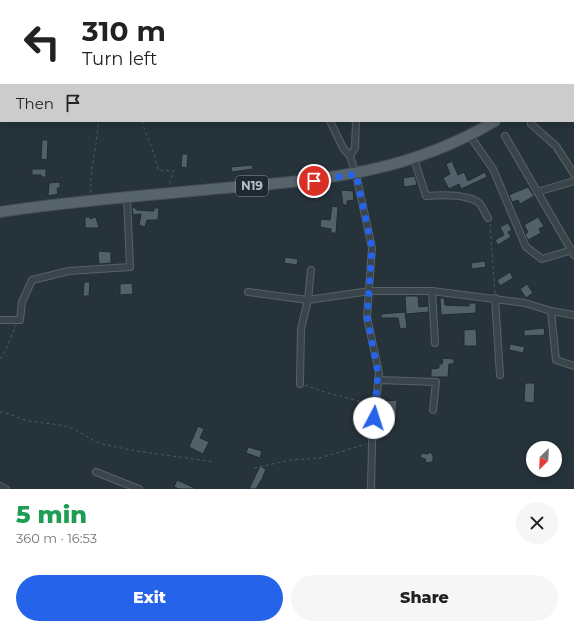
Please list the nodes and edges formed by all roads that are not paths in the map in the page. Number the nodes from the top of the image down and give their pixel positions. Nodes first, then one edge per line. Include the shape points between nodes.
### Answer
1 (330, 122) edge
2 (356, 122) edge
3 (493, 122) edge
4 (531, 122) edge
5 (470, 136) junction
6 (505, 136) dead end
7 (350, 156) junction
8 (414, 158) junction
9 (356, 174) junction
10 (574, 174) edge
11 (574, 180) edge
12 (537, 192) junction
13 (126, 197) junction
14 (0, 212) edge
15 (488, 218) road end
16 (573, 252) edge
17 (311, 270) dead end
18 (370, 291) junction
19 (432, 291) junction
20 (248, 292) dead end
21 (495, 298) junction
22 (308, 300) junction
23 (551, 311) junction
24 (574, 315) edge
25 (0, 320) edge
26 (435, 343) dead end
27 (574, 366) edge
28 (500, 375) dead end
29 (378, 380) junction
30 (300, 384) road end
31 (433, 410) dead end
32 (96, 472) dead end
33 (0, 486) edge
34 (6, 489) edge
35 (139, 489) edge
36 (371, 489) edge

1 - 7 street via 343,148
2 - 7 street via 355,148
3 - 5 main road, N19
4 - 10 street via 556,146
5 - 8 main road, N19
5 - 16 street via 493,169 526,247 542,259
6 - 12 street
7 - 9 street
8 - 9 main road, N19
8 - 15 street via 426,196 451,195 470,199 480,203
9 - 13 main road, N19 via 314,181
9 - 18 street via 372,248
11 - 12 street
12 - 16 street
13 - 14 main road, N19
13 - 25 street via 130,267 69,271 32,280 22,302 20,320
17 - 22 street
18 - 19 street
18 - 22 street
18 - 29 street via 367,317
19 - 21 street
19 - 26 street
20 - 22 street
21 - 23 street
21 - 28 street
22 - 30 street via 301,329
23 - 24 street
23 - 27 street via 556,360
29 - 31 street via 436,382
29 - 36 street
32 - 35 street
33 - 34 street

